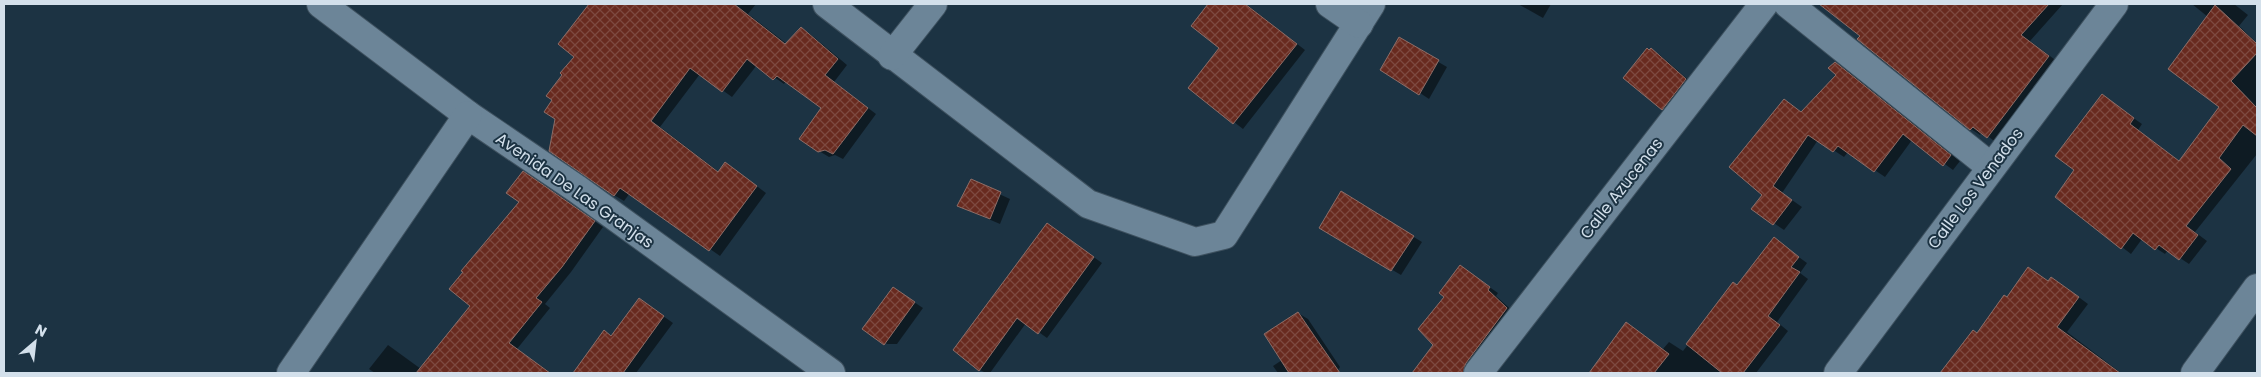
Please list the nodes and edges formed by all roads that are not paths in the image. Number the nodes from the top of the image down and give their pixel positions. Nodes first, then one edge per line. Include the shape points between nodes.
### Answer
1 (321, 4) edge
2 (827, 4) edge
3 (933, 4) edge
4 (1330, 4) edge
5 (1764, 4) edge
6 (1788, 4) edge
7 (2114, 4) edge
8 (1365, 14) edge
9 (892, 56) junction
10 (468, 115) junction
11 (1991, 167) junction
12 (2257, 288) edge
13 (291, 373) edge
14 (831, 373) edge
15 (1478, 373) edge
16 (1838, 373) edge
17 (2195, 373) edge

1 - 10 street, Avenida De Las Granjas
2 - 9 street
3 - 9 street
4 - 8 street
5 - 15 street, Calle Azucenas
6 - 11 street
7 - 11 street, Calle Los Venados
8 - 9 street via 1224,235 1195,242 1088,204
10 - 13 street
10 - 14 street, Avenida De Las Granjas via 577,189
11 - 16 street, Calle Los Venados
12 - 17 street

